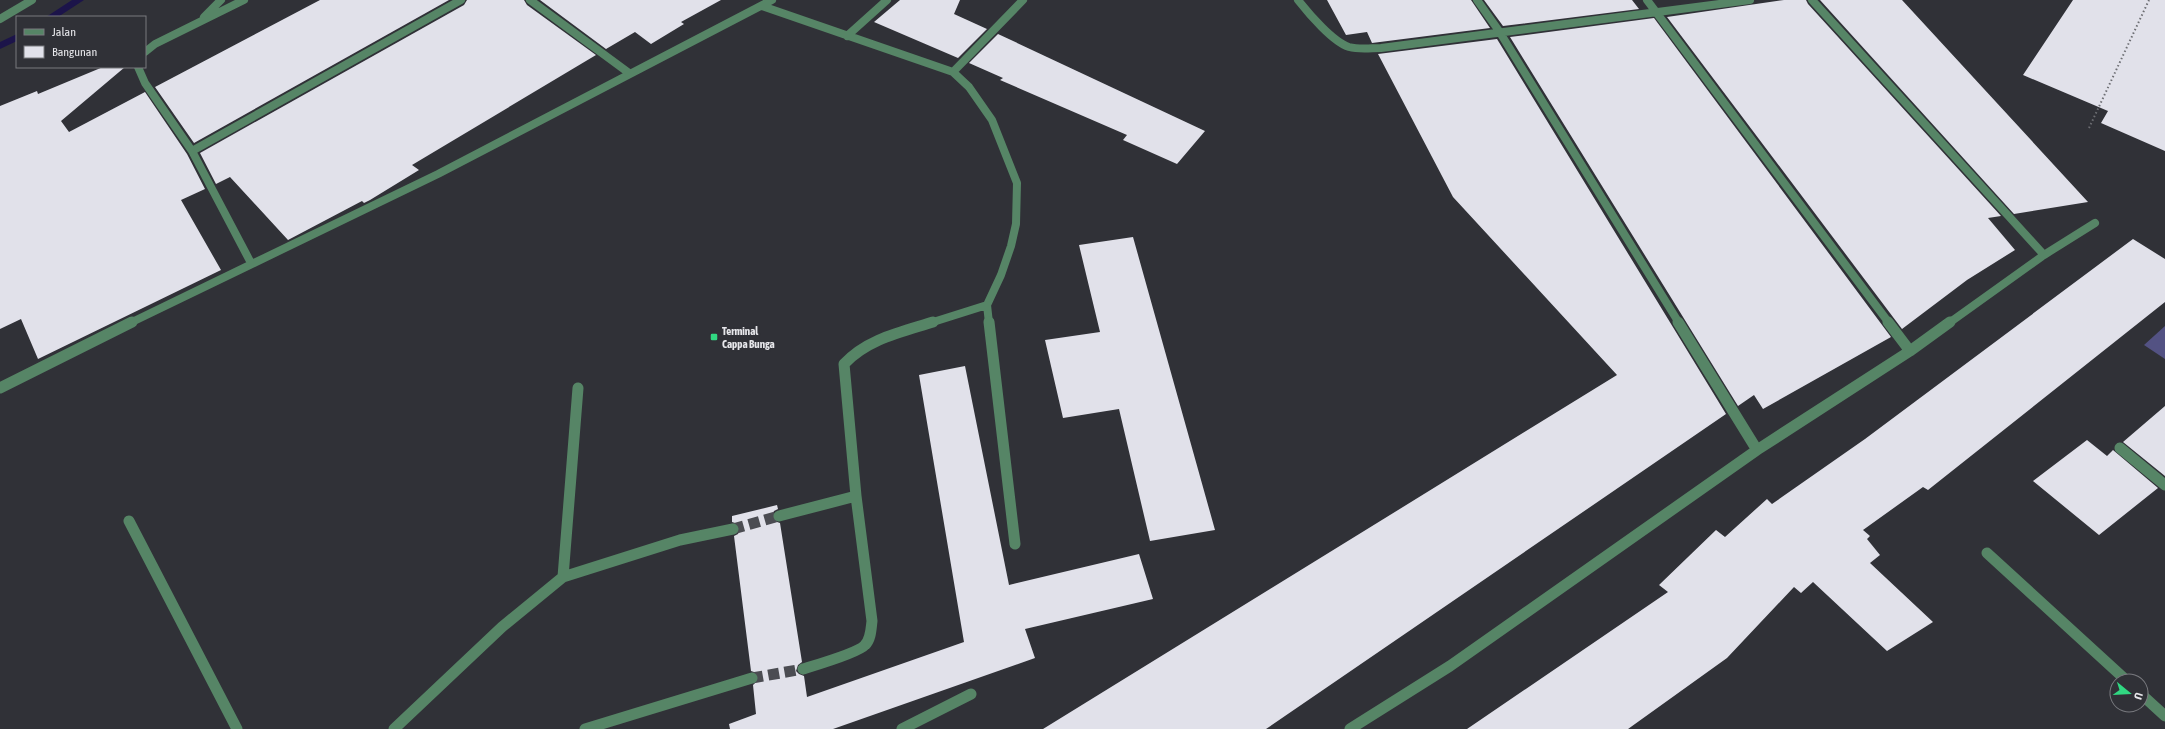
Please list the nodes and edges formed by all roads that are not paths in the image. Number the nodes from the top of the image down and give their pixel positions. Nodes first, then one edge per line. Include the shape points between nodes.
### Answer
1 (32, 0) edge
2 (221, 0) edge
3 (244, 0) edge
4 (461, 0) edge
5 (530, 0) edge
6 (772, 0) edge
7 (887, 0) edge
8 (1022, 0) edge
9 (1298, 0) edge
10 (1477, 0) edge
11 (1647, 0) edge
12 (1750, 0) edge
13 (1812, 0) edge
14 (762, 6) junction
15 (1656, 12) junction
16 (0, 19) edge
17 (198, 23) junction
18 (1499, 31) junction
19 (847, 36) junction
20 (146, 51) edge
21 (138, 68) edge
22 (953, 72) junction
23 (629, 73) junction
24 (192, 151) junction
25 (2095, 223) dead end
26 (2044, 255) junction
27 (251, 263) junction
28 (987, 305) junction
29 (1910, 351) junction
30 (0, 388) edge
31 (578, 388) dead end
32 (2120, 448) dead end
33 (1757, 450) junction
34 (2165, 484) edge
35 (856, 496) junction
36 (779, 516) tunnel mouth
37 (129, 521) dead end
38 (733, 529) tunnel mouth
39 (1015, 544) dead end
40 (1987, 553) dead end
41 (563, 577) junction
42 (803, 668) tunnel mouth
43 (2118, 673) edge
44 (752, 678) tunnel mouth
45 (971, 694) dead end
46 (2149, 701) edge
47 (2165, 716) edge
48 (237, 729) edge
49 (394, 729) edge
50 (585, 729) edge
51 (902, 729) edge
52 (1350, 729) edge

1 - 16 street
2 - 17 street
3 - 17 street
4 - 24 street
5 - 23 street
6 - 14 street
7 - 19 street
8 - 22 street
9 - 18 street via 1348,47 1381,48
10 - 18 street
11 - 15 street
12 - 15 street
13 - 26 street
14 - 19 street
14 - 23 street
15 - 18 street
15 - 29 street
17 - 20 street via 155,44
18 - 33 street
19 - 22 street
21 - 24 street via 145,83
22 - 28 street via 969,87 992,120 1017,183 1016,224 1011,246
23 - 27 street via 438,174
24 - 27 street
25 - 26 street
26 - 29 street
27 - 30 street
28 - 35 street via 877,340 864,346 846,361 843,370
28 - 39 street
29 - 33 street
31 - 41 street
32 - 34 street
33 - 52 street via 1450,666
35 - 36 street
35 - 42 street via 872,621 871,634 860,649
37 - 48 street
38 - 41 street via 680,540
40 - 43 street
41 - 49 street via 502,626
44 - 50 street
45 - 51 street
46 - 47 street

